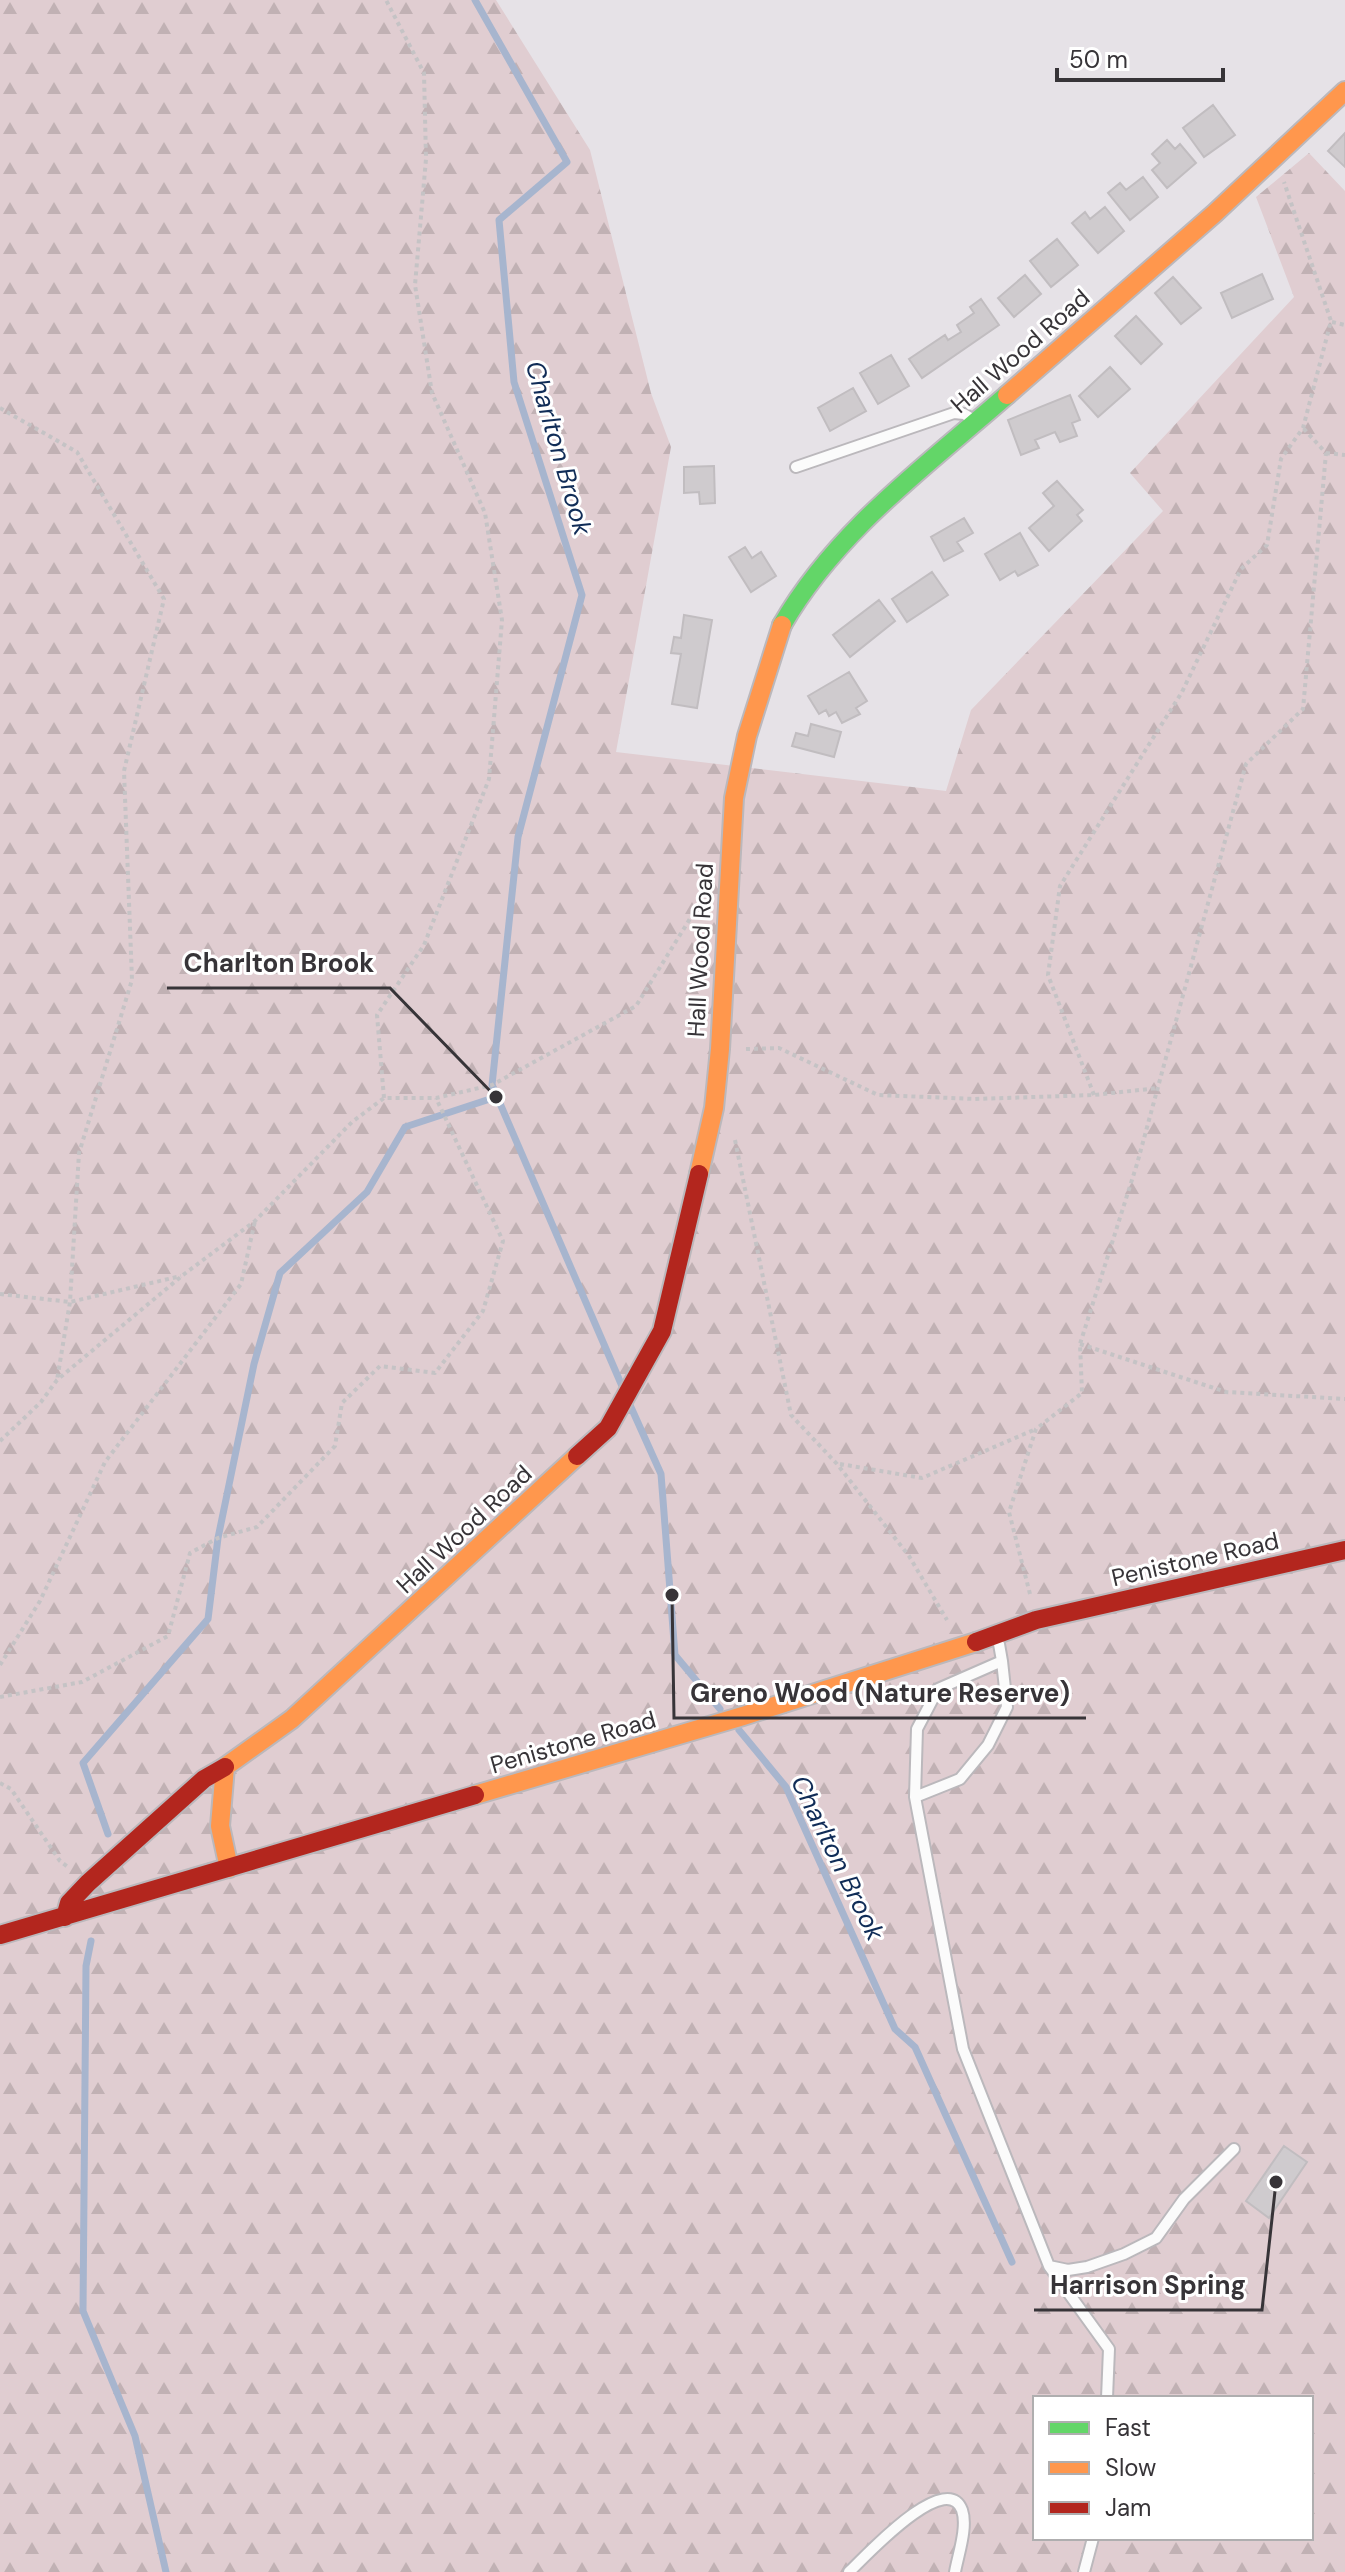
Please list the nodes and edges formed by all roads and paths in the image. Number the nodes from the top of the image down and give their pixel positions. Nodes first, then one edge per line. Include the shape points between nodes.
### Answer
1 (386, 0) edge
2 (1345, 91) edge
3 (1269, 163) junction
4 (1331, 321) junction
5 (1345, 325) edge
6 (0, 408) edge
7 (976, 421) junction
8 (1303, 428) junction
9 (1326, 453) junction
10 (1345, 455) edge
11 (796, 467) dead end
12 (727, 874) junction
13 (720, 1049) junction
14 (1158, 1088) junction
15 (1094, 1095) junction
16 (384, 1098) junction
17 (436, 1098) junction
18 (735, 1139) dead end
19 (255, 1221) junction
20 (183, 1275) junction
21 (0, 1294) edge
22 (70, 1302) junction
23 (1080, 1344) junction
24 (57, 1380) junction
25 (1345, 1399) edge
26 (1036, 1429) junction
27 (0, 1441) edge
28 (837, 1464) junction
29 (1345, 1550) edge
30 (1036, 1620) junction
31 (997, 1635) junction
32 (962, 1646) junction
33 (1002, 1661) junction
34 (0, 1665) edge
35 (0, 1697) edge
36 (225, 1767) junction
37 (0, 1783) edge
38 (915, 1797) junction
39 (229, 1868) junction
40 (88, 1883) junction
41 (65, 1917) junction
42 (0, 1935) edge
43 (1234, 2149) dead end
44 (1049, 2266) junction
45 (1107, 2396) edge
46 (1092, 2540) edge
47 (849, 2572) edge
48 (955, 2572) edge
49 (1084, 2572) edge

1 - 16 path via 424,73 426,159 415,285 432,393 485,513 502,620 489,779 424,945 377,1015
2 - 3 main road, Hall Wood Road
3 - 4 path via 1287,185
3 - 7 main road, Hall Wood Road
4 - 5 path
4 - 8 path
6 - 22 path via 77,452 164,599 124,771 132,980 79,1153
7 - 11 lane via 954,413
7 - 12 main road, Hall Wood Road via 835,549 780,628 747,736
8 - 9 path
8 - 15 path via 1281,459 1267,545 1241,569 1182,692 1060,886 1048,975
9 - 10 path
9 - 14 path via 1303,709 1246,764
12 - 13 main road, Hall Wood Road
12 - 17 path via 704,896 636,1006 492,1085
13 - 15 path via 779,1048 878,1095
13 - 36 main road, Hall Wood Road via 714,1108 662,1331 608,1428 292,1719
14 - 15 path
14 - 23 path
16 - 17 path
16 - 19 path via 352,1122
17 - 35 path via 503,1241 483,1311 435,1373 380,1366 342,1403 335,1446 257,1527 190,1553 168,1636 82,1682
18 - 28 path via 791,1415
19 - 20 path
19 - 34 path via 241,1284 105,1462 40,1601
20 - 22 path
20 - 24 path
21 - 22 path
22 - 24 path
23 - 25 path via 1226,1392
23 - 26 path via 1082,1393
24 - 27 path
26 - 28 path via 922,1478
26 - 30 path via 1009,1512
28 - 32 path via 909,1556
29 - 30 main road, Penistone Road
30 - 31 main road, Penistone Road
31 - 32 main road, Penistone Road
31 - 33 lane
32 - 39 main road, Penistone Road
33 - 38 lane via 1007,1707 988,1745 960,1779
33 - 38 lane via 938,1689 917,1729
36 - 39 main road via 220,1826
36 - 40 main road, Hall Wood Road via 204,1779
37 - 40 path via 11,1789 60,1861
38 - 44 lane via 963,2049
39 - 41 main road, Penistone Road
40 - 41 main road, Hall Wood Road via 69,1903
41 - 42 main road, Penistone Road
43 - 44 lane via 1184,2199 1156,2238 1087,2267
44 - 45 lane via 1109,2349
46 - 49 lane
47 - 48 lane via 912,2514 930,2502 946,2500 962,2509

